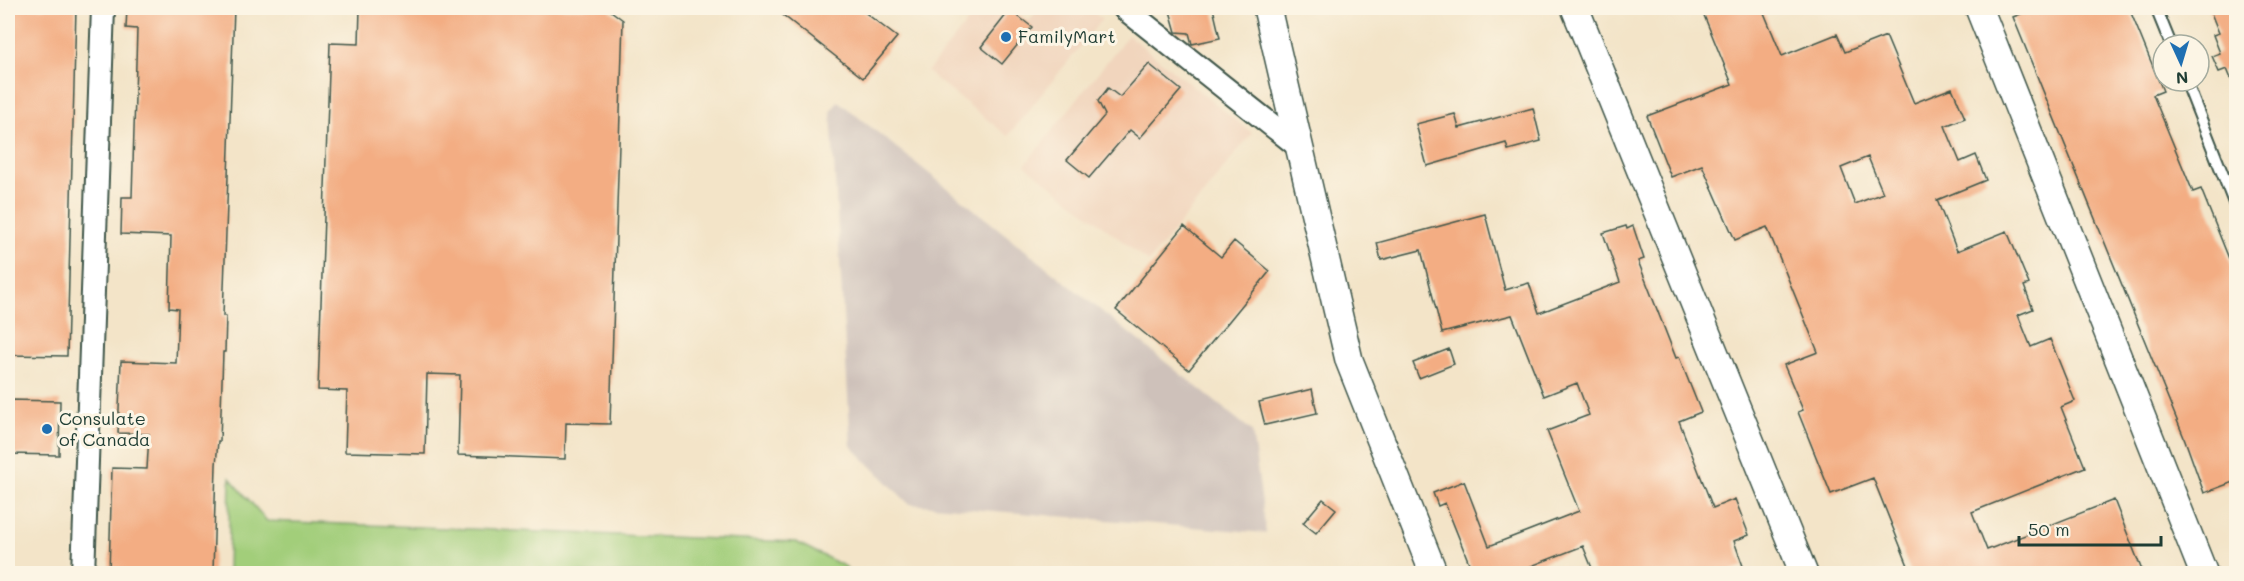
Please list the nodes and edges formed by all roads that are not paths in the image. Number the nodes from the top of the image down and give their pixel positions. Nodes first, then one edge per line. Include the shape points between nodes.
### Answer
1 (103, 8) edge
2 (1124, 8) edge
3 (1267, 8) edge
4 (1575, 8) edge
5 (1979, 8) edge
6 (2156, 8) edge
7 (2166, 33) edge
8 (2191, 93) edge
9 (1298, 146) junction
10 (2236, 208) edge
11 (83, 573) edge
12 (1434, 573) edge
13 (1804, 573) edge
14 (2204, 573) edge

1 - 11 street
2 - 9 street
3 - 9 street
4 - 13 street
5 - 14 street
6 - 7 lane
8 - 10 lane
9 - 12 street via 1349,360

